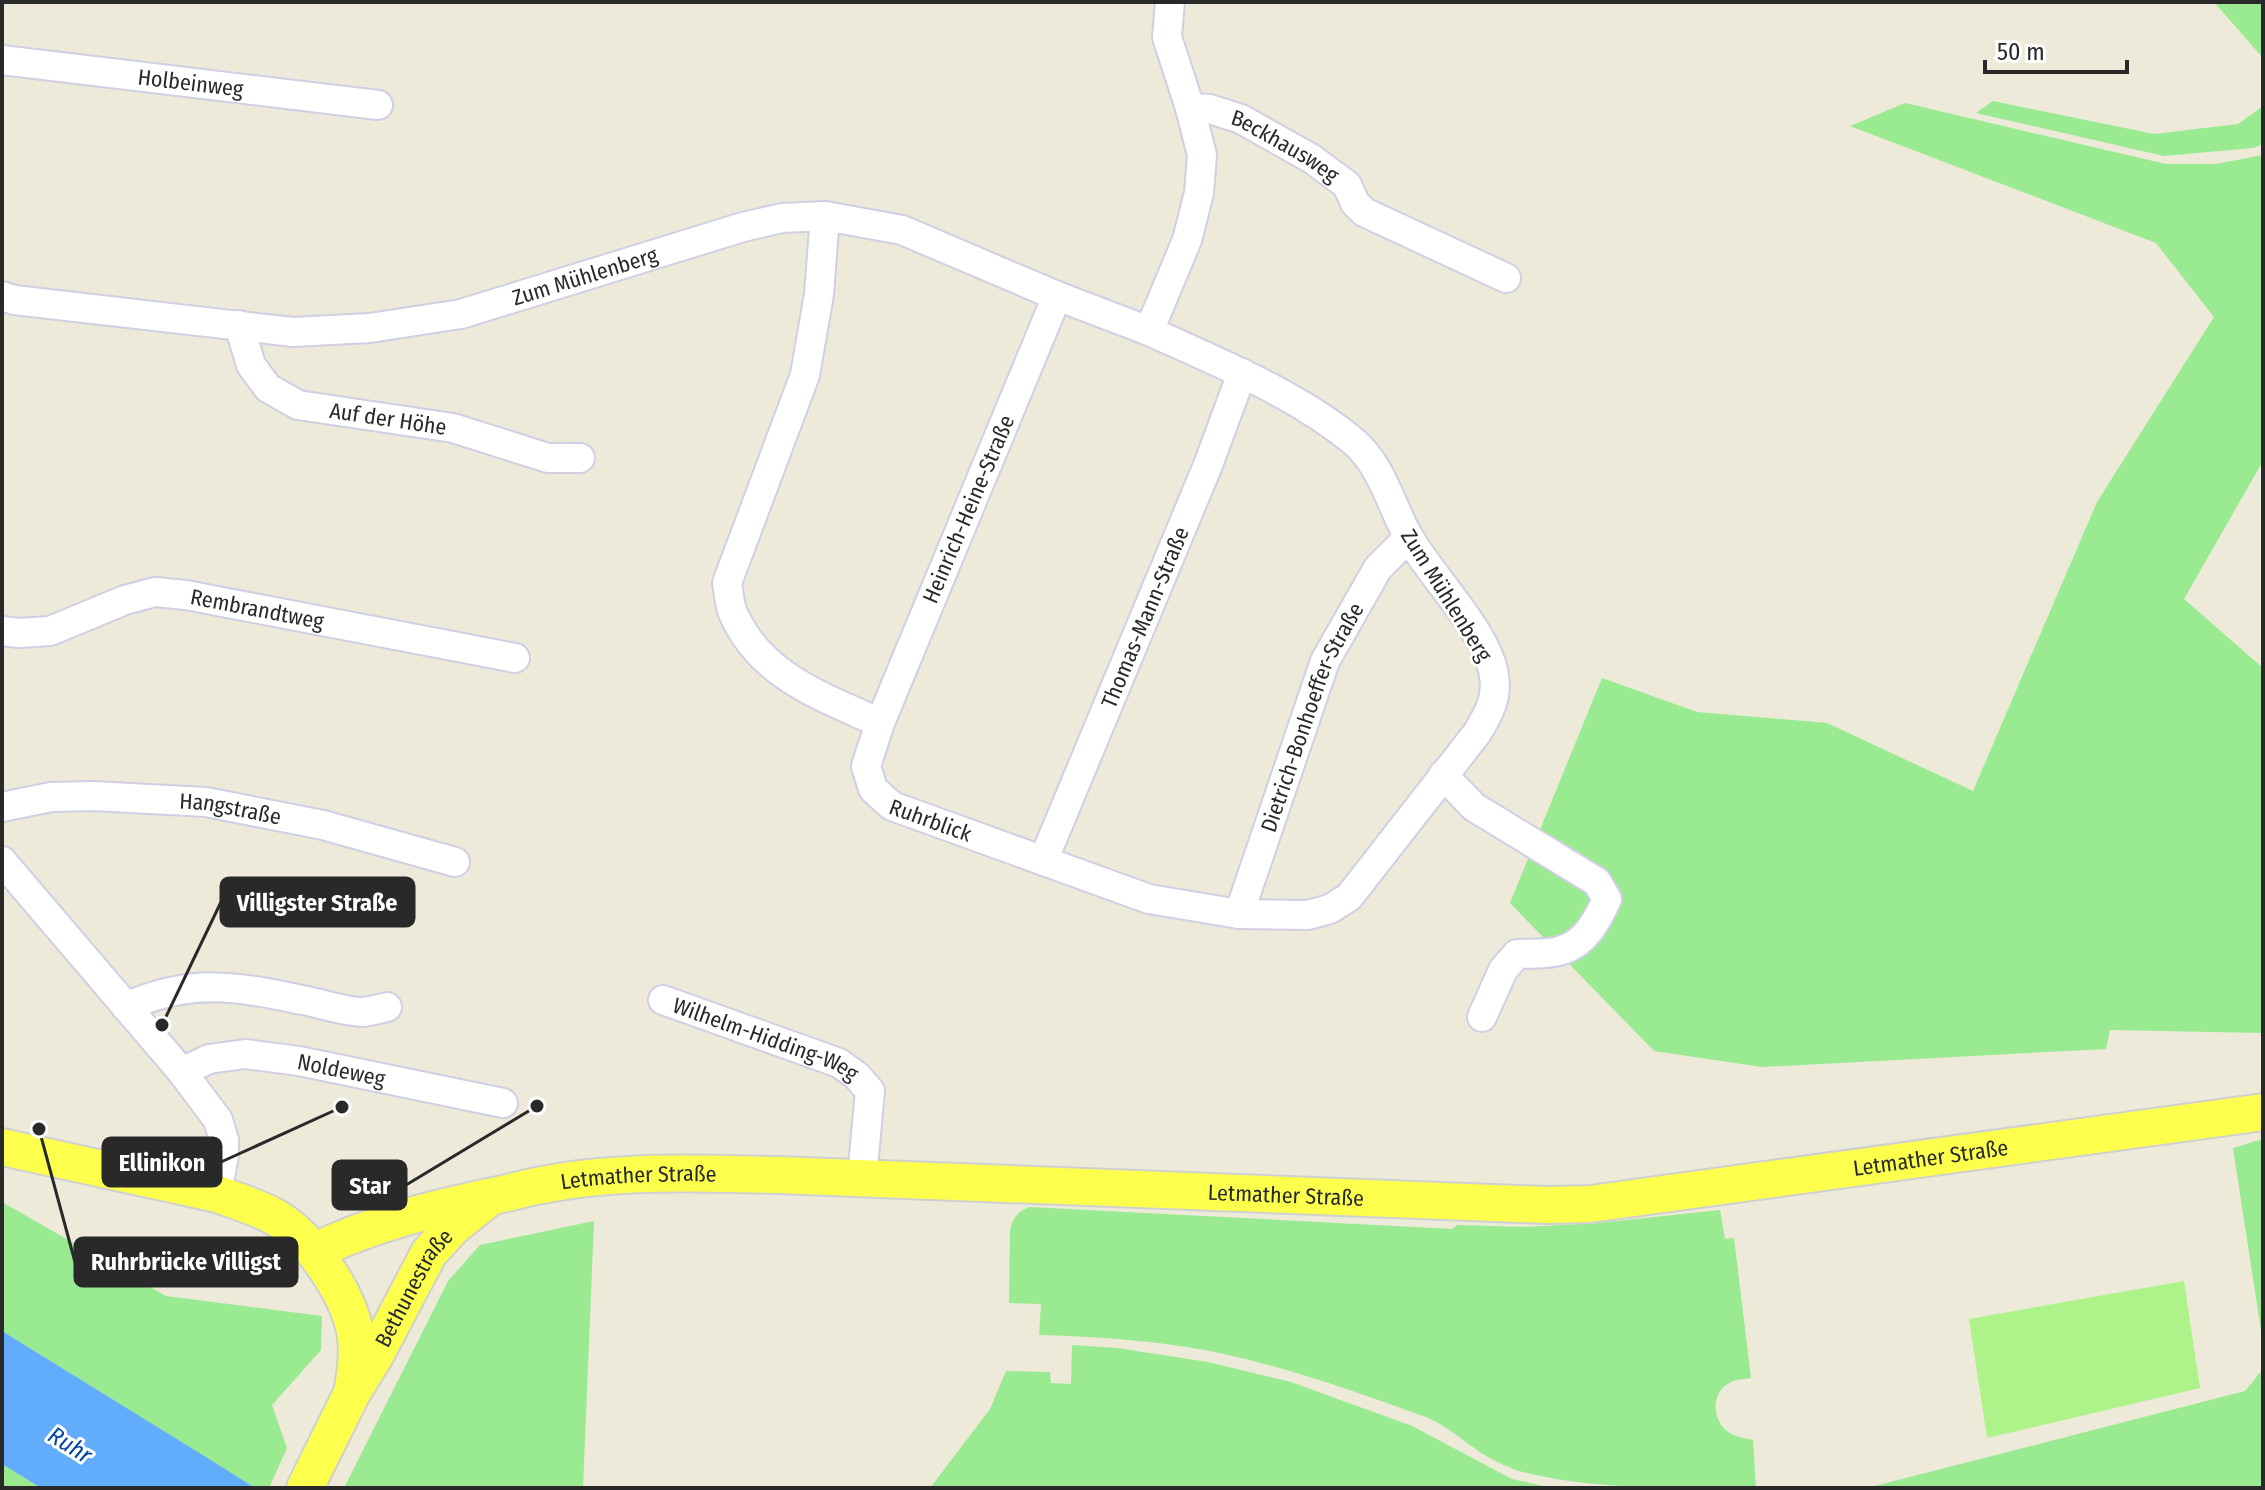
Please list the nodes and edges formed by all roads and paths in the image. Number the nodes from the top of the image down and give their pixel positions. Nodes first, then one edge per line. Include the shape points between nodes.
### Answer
1 (1170, 2) edge
2 (2, 60) edge
3 (378, 105) dead end
4 (1190, 108) junction
5 (825, 216) junction
6 (1506, 278) dead end
7 (2, 296) edge
8 (1057, 296) junction
9 (239, 325) junction
10 (1149, 331) junction
11 (1242, 373) junction
12 (580, 458) dead end
13 (1409, 537) junction
14 (2, 631) edge
15 (515, 658) dead end
16 (880, 723) junction
17 (1443, 775) junction
18 (2, 807) edge
19 (2, 861) edge
20 (1043, 861) junction
21 (455, 862) dead end
22 (1239, 914) junction
23 (663, 1000) dead end
24 (126, 1007) junction
25 (387, 1007) dead end
26 (1482, 1017) dead end
27 (182, 1072) junction
28 (503, 1103) dead end
29 (2263, 1112) edge
30 (2, 1147) edge
31 (862, 1178) junction
32 (217, 1194) junction
33 (491, 1197) junction
34 (315, 1251) junction
35 (352, 1393) junction
36 (305, 1488) edge

1 - 4 street via 1167,37
2 - 3 street, Holbeinweg
4 - 6 street, Beckhausweg via 1225,113 1280,140 1347,185 1364,212
4 - 10 street via 1202,155 1199,193 1187,240
5 - 8 street, Zum Mühlenberg via 902,230
5 - 9 street, Zum Mühlenberg via 743,227 461,314 370,328 293,332
5 - 16 street via 805,375 727,583 732,611 767,663 797,684
7 - 9 street, Zum Mühlenberg
8 - 10 street, Zum Mühlenberg
8 - 16 street, Heinrich-Heine-Straße
9 - 12 street, Auf der Höhe via 251,365 268,388 298,405 453,428 548,458
10 - 11 street, Zum Mühlenberg
11 - 13 street, Zum Mühlenberg via 1355,443 1376,469
11 - 20 street, Thomas-Mann-Straße
13 - 17 street, Zum Mühlenberg via 1483,645 1494,674 1489,714
13 - 22 street, Dietrich-Bonhoeffer-Straße via 1378,568 1325,661
14 - 15 street, Rembrandtweg via 50,631 155,592
16 - 20 street, Ruhrblick via 866,766 873,789 892,806
17 - 22 street, Ruhrblick via 1349,897 1308,915
17 - 26 street via 1474,807 1597,882 1607,899 1583,938 1563,950 1517,954 1503,970
18 - 21 street, Hangstraße via 51,797 206,802 323,825
19 - 24 street
20 - 22 street, Ruhrblick via 1149,899
23 - 31 street, Wilhelm-Hidding-Weg via 839,1063 857,1076 870,1091
24 - 25 street via 182,988 219,986 362,1012
24 - 27 street
27 - 28 street, Noldeweg via 209,1059 245,1054
27 - 32 street via 218,1120 224,1140
29 - 31 main road, Letmather Straße via 1590,1204
30 - 32 main road, Bethunestraße
31 - 33 main road, Letmather Straße via 615,1176 543,1184
32 - 34 main road, Bethunestraße via 276,1218
33 - 34 main road, Letmather Straße via 400,1217
33 - 35 main road, Bethunestraße via 429,1253
34 - 35 main road, Bethunestraße via 348,1307 356,1332
35 - 36 main road, Bethunestraße

